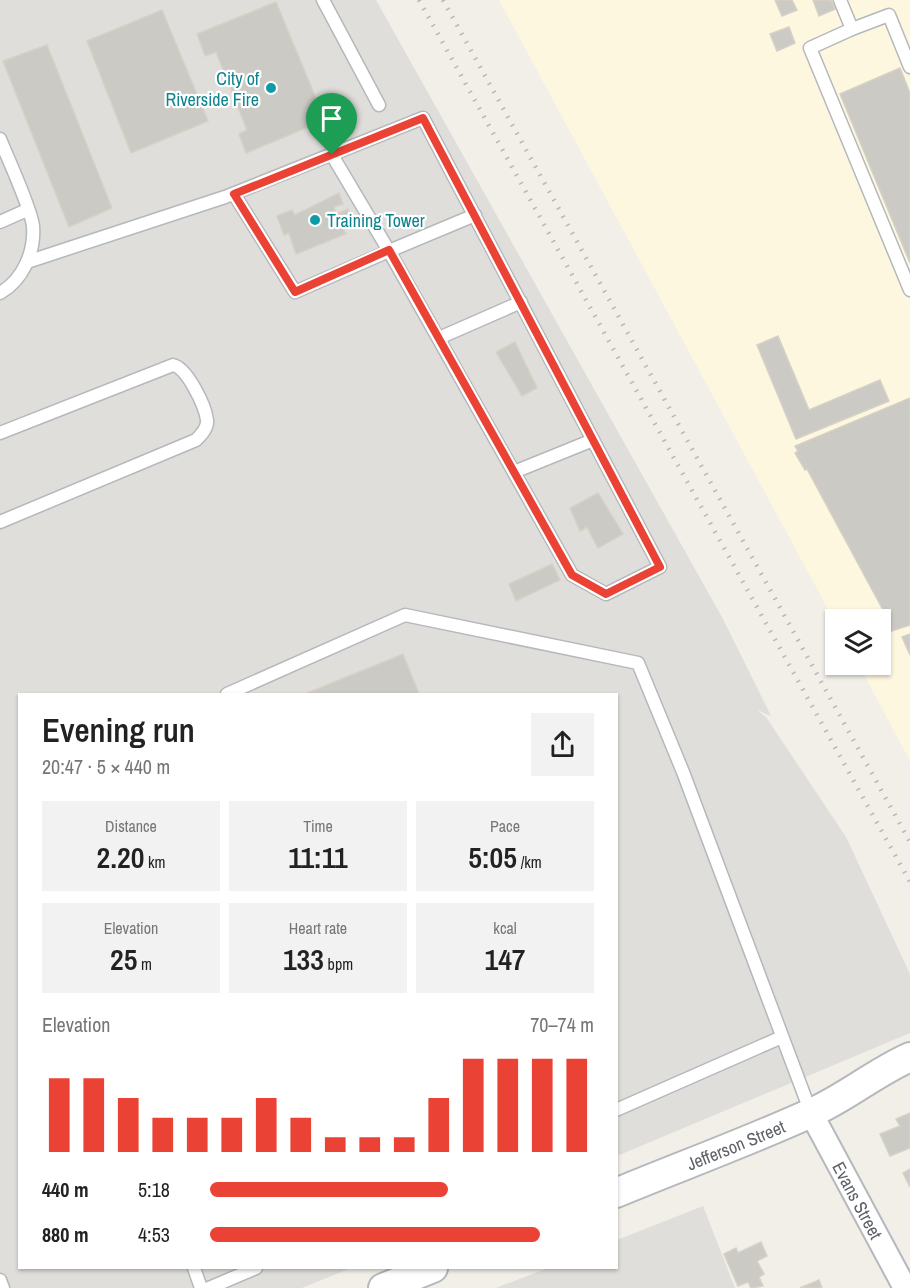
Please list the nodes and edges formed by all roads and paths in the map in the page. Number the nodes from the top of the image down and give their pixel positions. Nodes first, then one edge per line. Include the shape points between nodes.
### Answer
1 (323, 0) edge
2 (840, 0) edge
3 (852, 29) junction
4 (910, 67) edge
5 (378, 105) dead end
6 (0, 139) edge
7 (332, 155) junction
8 (234, 194) junction
9 (27, 210) junction
10 (474, 215) junction
11 (0, 222) edge
12 (389, 250) junction
13 (27, 262) junction
14 (910, 290) edge
15 (0, 293) edge
16 (520, 303) junction
17 (439, 338) junction
18 (0, 433) edge
19 (593, 440) junction
20 (514, 472) junction
21 (0, 522) edge
22 (229, 693) edge
23 (782, 1037) junction
24 (910, 1057) edge
25 (910, 1079) edge
26 (852, 1093) junction
27 (618, 1109) edge
28 (811, 1113) junction
29 (618, 1192) edge
30 (194, 1269) edge
31 (254, 1269) edge
32 (430, 1269) edge
33 (0, 1280) edge
34 (3, 1288) edge
35 (201, 1288) edge
36 (209, 1288) edge
37 (383, 1288) edge
38 (905, 1288) edge

1 - 5 lane
2 - 3 lane
3 - 4 lane via 889,15
3 - 14 lane via 810,48
6 - 9 lane
7 - 8 lane
7 - 10 lane via 423,118
7 - 12 lane
8 - 12 lane via 295,292
8 - 13 lane
9 - 11 lane
9 - 13 lane via 33,225
10 - 12 lane
10 - 16 lane
12 - 17 lane
13 - 15 lane via 14,285
16 - 17 lane
16 - 19 lane
17 - 20 lane
18 - 21 lane via 173,365 187,373 207,419 196,440
19 - 20 lane
19 - 20 lane via 660,567 606,594 572,575
22 - 23 lane via 405,615 638,663
23 - 27 lane
23 - 28 lane
24 - 26 street, Jefferson Street via 882,1070
25 - 26 street, Jefferson Street via 885,1089
26 - 28 street, Jefferson Street
28 - 29 street, Jefferson Street
28 - 38 street, Evans Street
30 - 35 lane
31 - 36 lane
32 - 37 street
33 - 34 lane

